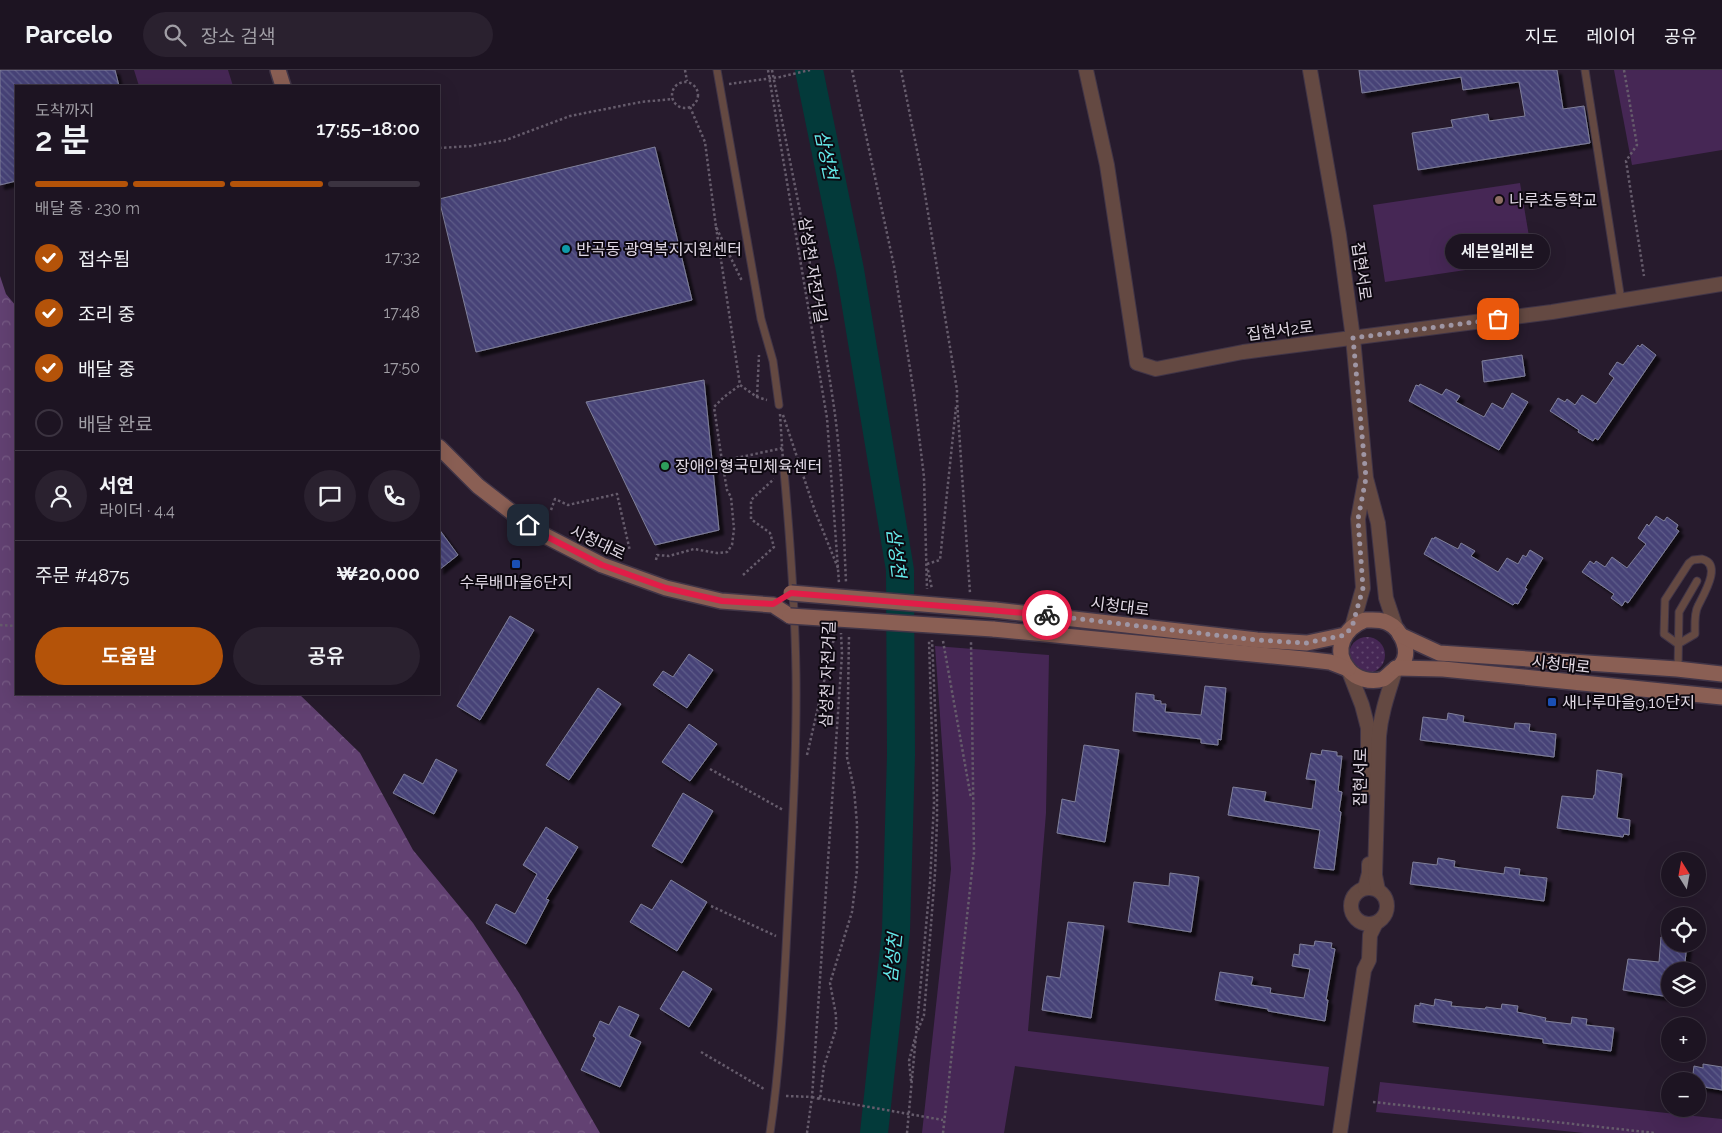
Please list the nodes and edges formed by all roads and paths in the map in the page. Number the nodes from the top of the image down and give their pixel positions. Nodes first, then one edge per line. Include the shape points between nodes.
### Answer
1 (278, 70) edge
2 (685, 70) edge
3 (717, 70) edge
4 (768, 70) edge
5 (810, 70) edge
6 (901, 70) edge
7 (1086, 70) edge
8 (1310, 70) edge
9 (1585, 70) edge
10 (1624, 70) edge
11 (770, 78) junction
12 (687, 82) junction
13 (282, 85) edge
14 (720, 85) junction
15 (672, 100) junction
16 (690, 108) junction
17 (440, 148) edge
18 (716, 227) junction
19 (1644, 276) dead end
20 (1722, 284) edge
21 (744, 285) dead end
22 (1621, 300) junction
23 (1353, 338) junction
24 (760, 348) dead end
25 (740, 385) junction
26 (757, 397) junction
27 (779, 404) junction
28 (440, 448) edge
29 (782, 448) junction
30 (722, 461) junction
31 (784, 471) junction
32 (1366, 478) junction
33 (551, 510) dead end
34 (630, 551) dead end
35 (656, 560) dead end
36 (839, 572) junction
37 (743, 575) dead end
38 (1697, 582) dead end
39 (930, 590) dead end
40 (840, 591) dead end
41 (773, 604) junction
42 (0, 625) edge
43 (15, 626) edge
44 (837, 628) dead end
45 (841, 628) dead end
46 (1348, 631) junction
47 (1398, 632) junction
48 (942, 635) dead end
49 (932, 636) dead end
50 (1678, 644) junction
51 (1396, 668) junction
52 (1348, 669) junction
53 (1678, 669) junction
54 (1722, 674) edge
55 (1722, 697) edge
56 (807, 757) dead end
57 (710, 769) dead end
58 (793, 815) junction
59 (1371, 889) junction
60 (711, 906) dead end
61 (1359, 922) junction
62 (1376, 923) junction
63 (786, 941) junction
64 (1364, 970) junction
65 (701, 1052) dead end
66 (775, 1095) junction
67 (812, 1097) junction
68 (1373, 1102) dead end
69 (908, 1115) junction
70 (944, 1120) junction
71 (770, 1133) edge
72 (807, 1133) edge
73 (906, 1133) edge
74 (942, 1133) edge
75 (1340, 1133) edge
76 (1656, 1133) edge

1 - 13 street
2 - 12 path
3 - 14 lane
4 - 11 path, 삼성천 자전거길
5 - 11 path
6 - 39 path via 957,390 940,560 927,564
7 - 23 street, 집현서2로 via 1107,165 1137,363 1156,369 1243,352
8 - 23 street, 집현서로
9 - 22 lane
10 - 19 path via 1637,145 1626,161
11 - 14 path
11 - 36 path, 삼성천 자전거길 via 827,418
12 - 15 path via 674,86
12 - 16 path via 695,86 698,94
14 - 27 lane
15 - 16 path via 681,108
15 - 17 path via 641,102 570,116 506,140
16 - 18 path via 705,142
18 - 21 path
18 - 25 path
20 - 22 street, 집현서2로
22 - 23 street, 집현서2로
23 - 32 street, 집현서로
24 - 26 path
25 - 26 path
25 - 30 path via 714,407
26 - 27 path
27 - 29 path
27 - 36 path
28 - 41 street, 시청대로 via 478,486 536,531 602,565 666,588 722,601
29 - 30 path
29 - 31 path
30 - 35 path via 731,497 732,545 727,552 694,549 669,556 657,555
31 - 37 path via 751,500 751,519 770,533 774,547
31 - 58 lane via 796,674
32 - 46 street, 집현서로 via 1358,519 1363,588
32 - 47 street, 집현서로 via 1378,524 1386,598
33 - 34 path via 555,499 568,505 617,494
36 - 40 path, 삼성천 자전거길
38 - 50 lane via 1679,612
41 - 46 street, 시청대로, bridge via 791,593 996,610 1306,643
41 - 52 street, bridge via 790,616 993,629 1304,659 1330,662
42 - 43 path
44 - 56 path
45 - 67 path, 삼성천 자전거길 via 842,654
46 - 47 street via 1365,620 1378,620 1388,623
46 - 52 street via 1342,650
47 - 51 street via 1405,646 1405,656 1401,666
47 - 53 street, 시청대로 via 1438,653
48 - 70 path via 973,807 974,853
49 - 69 path via 937,753 935,873 924,1015 912,1048
50 - 50 lane via 1695,634 1697,608 1717,576 1708,560 1689,563 1665,600 1664,634
50 - 53 lane
51 - 52 street via 1384,678 1374,681 1355,676
51 - 55 street, 시청대로
51 - 59 street, 집현서로 via 1383,709 1379,736 1376,875
52 - 59 street, 집현서로 via 1368,728
53 - 54 street, 시청대로
57 - 58 path
58 - 63 lane
59 - 61 street via 1359,890 1352,900 1352,913
59 - 62 street via 1386,898 1388,905 1385,916
60 - 63 path
61 - 62 street
61 - 64 street via 1362,933 1359,958
62 - 64 street via 1370,935 1369,960
63 - 66 lane
64 - 75 street
65 - 66 path
66 - 67 path
66 - 71 lane
67 - 69 path
67 - 72 path, 삼성천 자전거길
68 - 76 path
69 - 70 path
69 - 73 path
70 - 74 path

